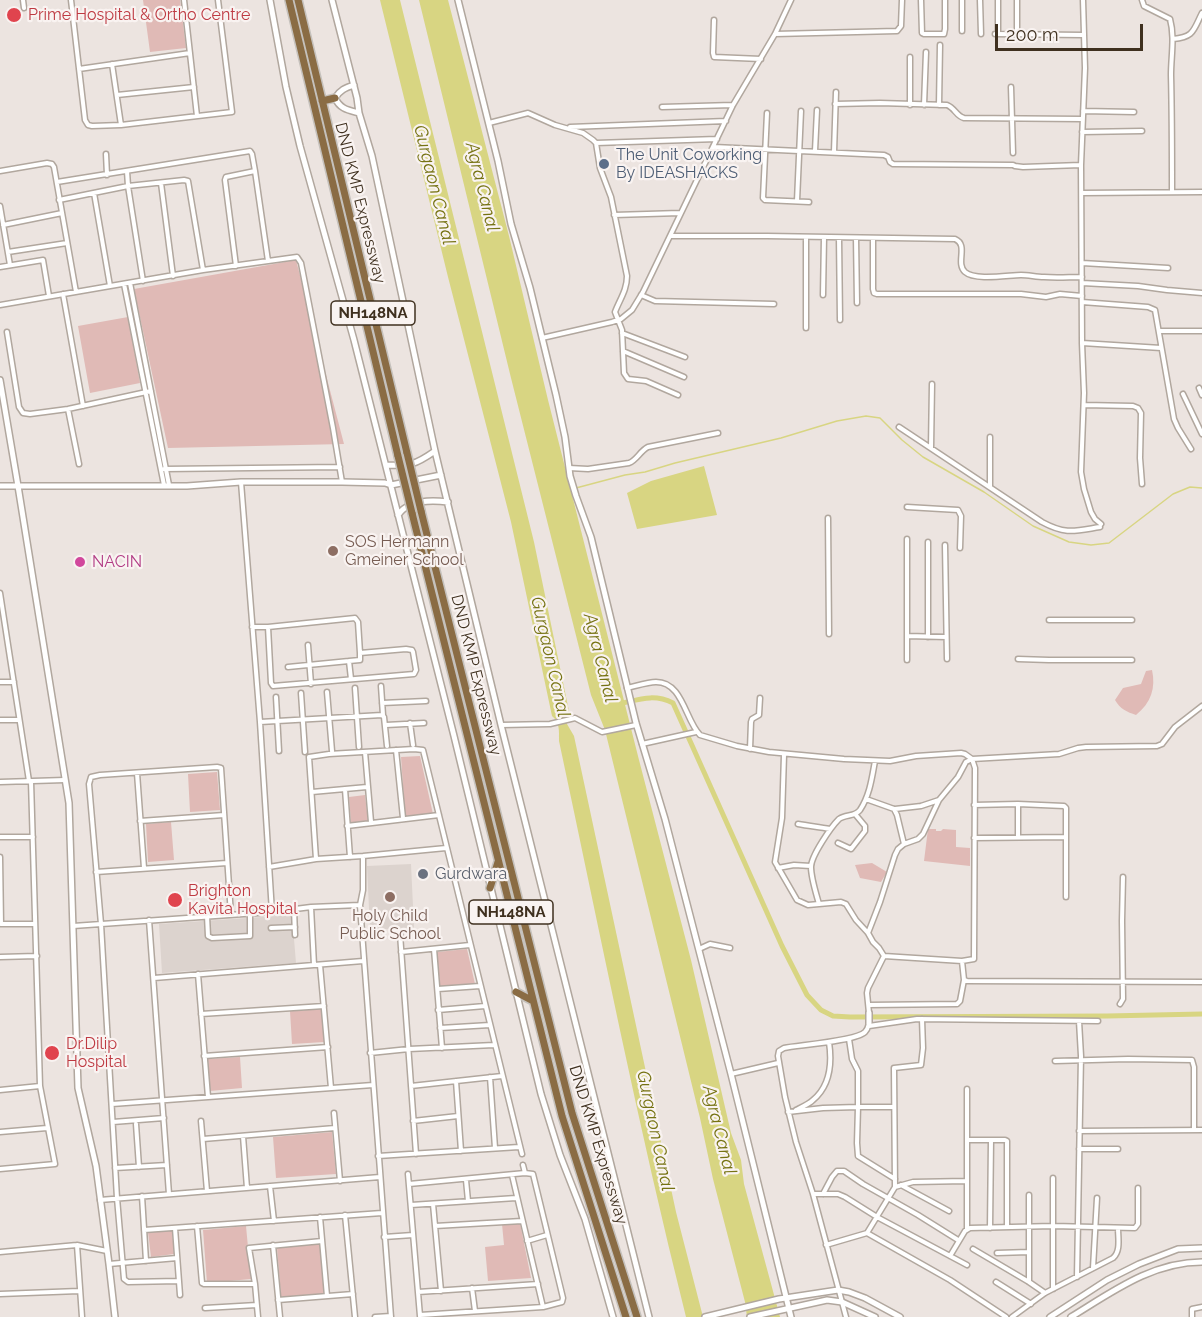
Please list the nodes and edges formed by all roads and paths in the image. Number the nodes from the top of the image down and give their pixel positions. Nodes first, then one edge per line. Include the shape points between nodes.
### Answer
1 (23, 0) edge
2 (71, 0) edge
3 (184, 0) edge
4 (218, 0) edge
5 (270, 0) edge
6 (289, 0) edge
7 (298, 0) edge
8 (332, 0) edge
9 (458, 0) edge
10 (791, 0) edge
11 (902, 0) edge
12 (921, 0) edge
13 (945, 0) edge
14 (962, 0) edge
15 (980, 0) edge
16 (998, 0) edge
17 (1017, 0) edge
18 (1083, 0) edge
19 (1142, 0) edge
20 (24, 8) dead end
21 (1202, 13) edge
22 (714, 20) dead end
23 (1196, 24) junction
24 (1202, 28) edge
25 (962, 31) dead end
26 (776, 34) junction
27 (981, 34) dead end
28 (1017, 34) junction
29 (1083, 35) junction
30 (1173, 39) junction
31 (940, 45) dead end
32 (926, 52) dead end
33 (190, 53) junction
34 (910, 57) dead end
35 (761, 59) junction
36 (112, 64) junction
37 (80, 69) junction
38 (354, 86) junction
39 (194, 87) junction
40 (1011, 87) dead end
41 (836, 92) dead end
42 (117, 96) junction
43 (334, 98) junction
44 (322, 101) junction
45 (835, 104) junction
46 (733, 105) junction
47 (910, 105) junction
48 (924, 105) junction
49 (939, 105) junction
50 (662, 107) dead end
51 (817, 110) dead end
52 (801, 111) dead end
53 (1083, 111) junction
54 (1134, 112) dead end
55 (360, 113) junction
56 (767, 113) dead end
57 (197, 116) junction
58 (1012, 119) junction
59 (1082, 119) junction
60 (726, 121) junction
61 (489, 123) junction
62 (121, 125) junction
63 (565, 127) junction
64 (1142, 131) dead end
65 (1082, 132) junction
66 (717, 139) junction
67 (596, 143) junction
68 (714, 147) junction
69 (765, 149) junction
70 (799, 151) junction
71 (815, 152) junction
72 (834, 152) junction
73 (1013, 153) dead end
74 (106, 154) dead end
75 (1082, 165) junction
76 (0, 171) edge
77 (127, 171) junction
78 (255, 171) junction
79 (107, 175) junction
80 (57, 182) junction
81 (161, 183) junction
82 (128, 186) junction
83 (1172, 192) junction
84 (1202, 192) edge
85 (94, 193) junction
86 (1082, 193) junction
87 (60, 200) junction
88 (797, 201) junction
89 (809, 202) dead end
90 (0, 206) edge
91 (62, 213) junction
92 (680, 213) junction
93 (614, 215) junction
94 (3, 225) junction
95 (670, 236) junction
96 (806, 237) junction
97 (824, 237) junction
98 (839, 238) junction
99 (856, 238) junction
100 (873, 238) junction
101 (67, 243) junction
102 (8, 252) junction
103 (268, 261) junction
104 (1082, 262) junction
105 (10, 266) junction
106 (236, 266) junction
107 (0, 267) edge
108 (1168, 268) dead end
109 (203, 270) junction
110 (173, 276) junction
111 (1082, 277) junction
112 (143, 281) junction
113 (130, 283) junction
114 (1082, 283) junction
115 (124, 284) junction
116 (110, 286) junction
117 (76, 292) junction
118 (1202, 293) edge
119 (63, 294) junction
120 (823, 295) dead end
121 (49, 296) junction
122 (641, 296) junction
123 (1082, 296) junction
124 (1082, 302) junction
125 (857, 303) dead end
126 (774, 304) dead end
127 (0, 305) edge
128 (840, 320) dead end
129 (615, 321) junction
130 (806, 328) dead end
131 (1159, 331) junction
132 (1202, 331) edge
133 (6, 332) dead end
134 (622, 333) junction
135 (542, 338) junction
136 (1082, 343) junction
137 (1161, 348) junction
138 (623, 351) junction
139 (685, 357) dead end
140 (684, 377) dead end
141 (0, 380) edge
142 (932, 384) dead end
143 (1199, 388) dead end
144 (151, 391) junction
145 (145, 392) junction
146 (1183, 394) dead end
147 (678, 395) dead end
148 (1202, 395) edge
149 (1084, 405) junction
150 (82, 406) junction
151 (68, 410) junction
152 (899, 428) dead end
153 (718, 433) dead end
154 (1202, 434) edge
155 (990, 437) dead end
156 (931, 449) junction
157 (1191, 449) dead end
158 (435, 451) junction
159 (79, 464) dead end
160 (386, 465) junction
161 (340, 467) junction
162 (569, 468) junction
163 (163, 469) junction
164 (441, 475) junction
165 (241, 482) junction
166 (342, 482) junction
167 (1142, 484) dead end
168 (166, 485) junction
169 (391, 485) junction
170 (0, 486) edge
171 (18, 486) junction
172 (990, 487) junction
173 (448, 502) junction
174 (907, 507) dead end
175 (398, 515) junction
176 (828, 518) dead end
177 (907, 539) dead end
178 (928, 542) dead end
179 (945, 545) dead end
180 (960, 548) dead end
181 (0, 593) edge
182 (1048, 620) dead end
183 (1132, 620) dead end
184 (252, 627) junction
185 (268, 627) junction
186 (829, 634) dead end
187 (907, 636) junction
188 (928, 637) junction
189 (946, 637) junction
190 (308, 645) dead end
191 (360, 653) junction
192 (947, 659) dead end
193 (1018, 659) dead end
194 (907, 660) dead end
195 (1132, 660) dead end
196 (349, 661) junction
197 (310, 666) junction
198 (288, 667) dead end
199 (351, 680) junction
200 (0, 682) edge
201 (14, 682) junction
202 (311, 684) junction
203 (381, 686) dead end
204 (355, 688) dead end
205 (627, 688) junction
206 (327, 692) dead end
207 (301, 693) dead end
208 (276, 697) dead end
209 (760, 699) dead end
210 (426, 700) dead end
211 (382, 703) junction
212 (1202, 706) edge
213 (383, 716) junction
214 (357, 717) junction
215 (329, 718) junction
216 (0, 720) edge
217 (19, 720) junction
218 (303, 720) junction
219 (276, 721) junction
220 (260, 722) junction
221 (410, 723) junction
222 (424, 723) dead end
223 (386, 725) junction
224 (501, 725) junction
225 (637, 725) junction
226 (696, 732) junction
227 (642, 744) junction
228 (413, 745) dead end
229 (387, 746) dead end
230 (359, 747) dead end
231 (750, 748) junction
232 (396, 750) junction
233 (279, 751) dead end
234 (332, 751) dead end
235 (305, 752) dead end
236 (365, 752) junction
237 (783, 755) junction
238 (972, 759) junction
239 (875, 761) junction
240 (137, 773) junction
241 (65, 780) junction
242 (30, 781) junction
243 (0, 782) edge
244 (368, 787) junction
245 (345, 789) junction
246 (312, 792) junction
247 (866, 799) junction
248 (939, 800) junction
249 (1018, 804) junction
250 (974, 805) junction
251 (894, 809) junction
252 (855, 814) junction
253 (224, 815) junction
254 (439, 815) junction
255 (403, 818) junction
256 (140, 821) junction
257 (371, 822) junction
258 (798, 825) dead end
259 (347, 826) junction
260 (830, 829) junction
261 (1018, 836) junction
262 (0, 837) edge
263 (33, 837) junction
264 (974, 837) junction
265 (1066, 837) junction
266 (838, 843) dead end
267 (904, 844) junction
268 (446, 848) junction
269 (363, 856) junction
270 (0, 857) edge
271 (350, 857) junction
272 (316, 859) junction
273 (498, 862) junction
274 (227, 863) junction
275 (811, 866) junction
276 (269, 867) junction
277 (144, 868) junction
278 (778, 868) junction
279 (96, 872) junction
280 (1124, 877) dead end
281 (490, 888) junction
282 (0, 889) edge
283 (1066, 897) dead end
284 (819, 904) junction
285 (360, 905) junction
286 (311, 907) junction
287 (294, 909) junction
288 (272, 912) junction
289 (250, 913) junction
290 (231, 915) junction
291 (207, 916) junction
292 (149, 920) junction
293 (1, 924) edge
294 (36, 924) junction
295 (101, 924) junction
296 (73, 926) junction
297 (295, 927) junction
298 (271, 928) dead end
299 (868, 933) junction
300 (400, 934) dead end
301 (295, 935) dead end
302 (470, 945) junction
303 (730, 948) dead end
304 (434, 949) junction
305 (699, 949) junction
306 (401, 952) junction
307 (37, 956) junction
308 (0, 957) edge
309 (884, 957) junction
310 (363, 961) junction
311 (962, 961) junction
312 (320, 964) junction
313 (314, 965) junction
314 (198, 974) junction
315 (154, 978) junction
316 (964, 980) junction
317 (1124, 982) junction
318 (1202, 982) edge
319 (480, 986) junction
320 (438, 989) junction
321 (516, 992) junction
322 (533, 1001) junction
323 (1120, 1004) dead end
324 (868, 1005) junction
325 (324, 1006) junction
326 (485, 1006) junction
327 (438, 1010) junction
328 (869, 1013) joint
329 (201, 1014) junction
330 (922, 1019) junction
331 (1079, 1021) junction
332 (1098, 1022) dead end
333 (489, 1025) junction
334 (869, 1025) junction
335 (440, 1029) junction
336 (849, 1039) junction
337 (829, 1042) junction
338 (494, 1045) junction
339 (328, 1047) junction
340 (442, 1048) junction
341 (409, 1049) junction
342 (370, 1053) junction
343 (204, 1056) junction
344 (1081, 1060) junction
345 (1055, 1061) dead end
346 (778, 1063) junction
347 (731, 1074) junction
348 (502, 1076) junction
349 (490, 1077) junction
350 (456, 1081) junction
351 (373, 1085) junction
352 (40, 1086) junction
353 (411, 1086) junction
354 (331, 1088) junction
355 (967, 1089) dead end
356 (0, 1090) edge
357 (208, 1097) junction
358 (162, 1100) junction
359 (112, 1104) junction
360 (858, 1107) junction
361 (894, 1107) junction
362 (791, 1111) junction
363 (334, 1113) dead end
364 (458, 1116) junction
365 (164, 1118) junction
366 (413, 1121) junction
367 (113, 1122) junction
368 (201, 1122) dead end
369 (136, 1124) dead end
370 (47, 1128) junction
371 (335, 1128) junction
372 (1194, 1130) junction
373 (1202, 1130) edge
374 (1079, 1131) junction
375 (0, 1132) edge
376 (243, 1136) junction
377 (203, 1139) junction
378 (967, 1140) junction
379 (991, 1140) junction
380 (519, 1147) junction
381 (495, 1148) junction
382 (1079, 1149) junction
383 (1118, 1149) dead end
384 (461, 1151) junction
385 (416, 1154) junction
386 (522, 1154) dead end
387 (378, 1156) junction
388 (167, 1165) junction
389 (523, 1165) dead end
390 (139, 1167) junction
391 (115, 1168) junction
392 (0, 1169) edge
393 (525, 1173) junction
394 (408, 1174) dead end
395 (512, 1176) junction
396 (380, 1177) junction
397 (1053, 1178) dead end
398 (895, 1179) junction
399 (340, 1180) junction
400 (466, 1180) junction
401 (966, 1181) junction
402 (409, 1184) junction
403 (901, 1185) junction
404 (270, 1186) junction
405 (895, 1187) junction
406 (248, 1188) junction
407 (1138, 1188) dead end
408 (207, 1191) junction
409 (169, 1194) junction
410 (813, 1194) junction
411 (823, 1194) junction
412 (1029, 1195) dead end
413 (142, 1196) junction
414 (117, 1198) junction
415 (516, 1198) junction
416 (888, 1198) junction
417 (1097, 1198) dead end
418 (100, 1200) junction
419 (468, 1201) junction
420 (433, 1204) junction
421 (411, 1205) junction
422 (949, 1211) dead end
423 (382, 1213) junction
424 (345, 1215) junction
425 (320, 1217) junction
426 (877, 1217) junction
427 (274, 1221) junction
428 (522, 1221) junction
429 (197, 1226) junction
430 (435, 1226) junction
431 (1053, 1226) junction
432 (1006, 1227) junction
433 (1029, 1227) junction
434 (1078, 1227) junction
435 (1096, 1227) junction
436 (175, 1228) junction
437 (990, 1228) junction
438 (1118, 1228) junction
439 (967, 1229) junction
440 (144, 1230) junction
441 (867, 1233) junction
442 (413, 1235) junction
443 (547, 1235) junction
444 (384, 1237) junction
445 (958, 1240) junction
446 (322, 1241) junction
447 (527, 1241) junction
448 (77, 1245) junction
449 (273, 1245) junction
450 (826, 1245) junction
451 (1202, 1248) edge
452 (973, 1249) dead end
453 (107, 1251) junction
454 (0, 1252) edge
455 (1029, 1252) junction
456 (997, 1253) dead end
457 (950, 1256) junction
458 (177, 1258) junction
459 (146, 1261) junction
460 (1202, 1262) edge
461 (122, 1263) junction
462 (109, 1264) junction
463 (967, 1265) dead end
464 (1094, 1268) junction
465 (1077, 1276) junction
466 (179, 1281) junction
467 (996, 1282) dead end
468 (1029, 1282) junction
469 (255, 1284) junction
470 (538, 1284) junction
471 (472, 1288) junction
472 (1053, 1289) junction
473 (838, 1290) junction
474 (80, 1291) junction
475 (441, 1291) junction
476 (418, 1292) junction
477 (1046, 1293) junction
478 (0, 1294) edge
479 (353, 1294) junction
480 (180, 1295) dead end
481 (327, 1296) junction
482 (782, 1298) junction
483 (278, 1300) junction
484 (842, 1302) junction
485 (1031, 1304) junction
486 (257, 1305) junction
487 (543, 1306) junction
488 (1202, 1307) edge
489 (205, 1308) dead end
490 (789, 1308) junction
491 (491, 1310) junction
492 (475, 1311) junction
493 (391, 1316) edge
494 (420, 1316) edge
495 (82, 1317) edge
496 (115, 1317) edge
497 (258, 1317) edge
498 (280, 1317) edge
499 (355, 1317) edge
500 (375, 1317) edge
501 (492, 1317) edge
502 (613, 1317) edge
503 (626, 1317) edge
504 (637, 1317) edge
505 (649, 1317) edge
506 (705, 1317) edge
507 (750, 1317) edge
508 (791, 1317) edge
509 (846, 1317) edge
510 (875, 1317) edge
511 (900, 1317) edge
512 (1006, 1317) edge
513 (1012, 1317) edge
514 (1050, 1317) edge
515 (1071, 1317) edge
516 (1191, 1317) edge

1 - 20 street
2 - 37 street
3 - 33 street
4 - 57 street via 232,112
5 - 160 street via 300,146
6 - 273 highway, DND KMP Expressway / NH148NA, bridge
7 - 44 highway, DND KMP Expressway / NH148NA
8 - 38 street
9 - 61 street
10 - 26 street
11 - 26 street via 902,26 897,31
12 - 13 street via 922,33 944,34
14 - 25 street
15 - 27 street
16 - 28 street via 997,34
17 - 28 street
18 - 29 street
19 - 30 street via 1144,6 1170,19
21 - 23 street
22 - 35 street via 714,57
23 - 24 street
23 - 30 street via 1187,37
26 - 35 street
28 - 29 street
29 - 53 street
30 - 83 street
31 - 49 street
32 - 48 street
33 - 36 street
33 - 39 street
34 - 47 street
35 - 46 street
36 - 37 street
36 - 42 street
37 - 62 street via 88,125
38 - 43 street via 339,91
38 - 55 street
39 - 42 street
39 - 57 street
40 - 58 street
41 - 45 street
42 - 62 street
43 - 44 highway
43 - 55 street via 342,108
44 - 504 highway, DND KMP Expressway / NH148NA, bridge via 572,1113
45 - 47 street
45 - 72 street
46 - 50 street
46 - 60 street
47 - 48 street
48 - 49 street
49 - 58 street via 950,106 964,118
51 - 71 street
52 - 70 street
53 - 54 street
53 - 59 street
55 - 158 street
56 - 69 street
57 - 62 street
58 - 59 street
58 - 73 street
59 - 65 street
60 - 63 street
60 - 66 street
61 - 63 street via 528,113
61 - 135 street
63 - 67 street
64 - 65 street
65 - 75 street
66 - 67 street
66 - 68 street
67 - 93 street
68 - 69 street
68 - 92 street
69 - 70 street
69 - 88 street via 763,198
70 - 71 street
70 - 88 street
71 - 72 street
72 - 75 street via 886,155 893,164
74 - 79 street
75 - 86 street
76 - 80 street via 47,163 54,167
77 - 78 street via 246,151 252,154
77 - 79 street
77 - 82 street
78 - 103 street
78 - 106 street via 225,180
79 - 80 street
80 - 87 street
81 - 82 street
81 - 109 street via 188,181
81 - 110 street
82 - 85 street
82 - 112 street
83 - 84 street
83 - 86 street
85 - 87 street
85 - 116 street
86 - 104 street
87 - 91 street
88 - 89 street
90 - 94 street
91 - 94 street
91 - 101 street
92 - 93 street
92 - 95 street
93 - 129 street via 627,276
94 - 102 street
95 - 96 street
95 - 122 street
96 - 97 street
96 - 130 street
97 - 98 street
97 - 120 street
98 - 99 street
98 - 128 street
99 - 100 street
99 - 125 street
100 - 111 street via 958,240 963,268 968,274 996,278
100 - 123 street via 873,289 877,294
101 - 102 street
101 - 117 street
102 - 105 street
103 - 106 street
103 - 161 street via 294,257 301,263
104 - 108 street
104 - 111 street
105 - 107 street
105 - 121 street via 43,260
106 - 109 street
109 - 110 street
110 - 112 street
111 - 114 street
112 - 113 street
113 - 115 street
113 - 144 street
114 - 118 street
114 - 123 street
115 - 116 street
115 - 145 street
116 - 117 street
117 - 119 street
119 - 121 street
119 - 150 street
121 - 127 street
122 - 126 street via 655,301
122 - 129 street via 626,316
123 - 124 street
124 - 131 street via 1154,309
124 - 136 street
129 - 134 street
129 - 135 street
131 - 132 street
131 - 137 street
133 - 151 street via 23,413
134 - 138 street
134 - 139 street
135 - 162 street
136 - 137 street
136 - 149 street
137 - 157 street via 1174,419
138 - 140 street
138 - 147 street via 626,378 646,381
141 - 171 street
142 - 156 street
143 - 148 street
144 - 145 street
144 - 163 street
145 - 150 street
145 - 163 street
146 - 154 street
149 - 167 street via 1138,408
149 - 172 street via 1082,478 1091,512 1101,526 1060,530
150 - 151 street
151 - 159 street
152 - 156 street
153 - 162 street via 648,447 629,463
155 - 172 street
156 - 172 street
158 - 160 street via 419,462
158 - 164 street
160 - 169 street
161 - 163 street
161 - 166 street
162 - 205 street via 591,537
163 - 168 street
164 - 169 street
164 - 173 street
165 - 166 street
165 - 168 street
165 - 184 street
166 - 169 street
168 - 171 street
169 - 175 street
170 - 171 street
171 - 241 street
173 - 175 street via 414,504
173 - 224 street
174 - 180 street via 958,510
175 - 281 street
176 - 186 street
177 - 187 street
178 - 188 street
179 - 189 street
181 - 201 street
182 - 183 street
184 - 185 street
184 - 220 street
185 - 191 street via 352,617 358,622
185 - 202 street via 272,685
187 - 188 street
187 - 194 street
188 - 189 street
189 - 192 street
190 - 197 street
191 - 196 street via 360,660
191 - 199 street via 409,649 416,671
193 - 195 street
196 - 197 street
196 - 199 street
197 - 198 street
197 - 202 street
199 - 202 street
200 - 201 street
201 - 217 street
203 - 211 street
204 - 214 street
205 - 225 street
205 - 226 street via 656,682 668,686 676,693
206 - 215 street
207 - 218 street
208 - 219 street
209 - 231 street via 759,715 751,722
210 - 211 street
211 - 213 street
212 - 238 street via 1175,727 1159,746 1086,747 1059,754
213 - 214 street
213 - 223 street
214 - 215 street
214 - 230 street
215 - 218 street
215 - 234 street
216 - 217 street
217 - 242 street
218 - 219 street
218 - 235 street
219 - 220 street
219 - 233 street
220 - 276 street
221 - 222 street
221 - 223 street
221 - 228 street
223 - 229 street
224 - 225 street via 550,724 575,718 602,732
224 - 505 street
225 - 227 street
226 - 227 street
226 - 231 street
227 - 305 street
231 - 237 street
232 - 236 street
232 - 254 street via 424,751
232 - 255 street
236 - 244 street
236 - 246 street via 309,757
237 - 239 street
237 - 278 street via 782,818 775,857
238 - 239 street via 955,753
238 - 248 street
238 - 250 street
239 - 247 street
240 - 253 street via 219,767
240 - 256 street
240 - 279 street via 91,777
241 - 242 street
241 - 296 street
242 - 243 street
242 - 263 street
244 - 245 street
244 - 257 street
245 - 246 street
245 - 259 street
246 - 272 street
247 - 251 street
247 - 252 street
248 - 251 street
248 - 267 street via 922,834
249 - 250 street
249 - 261 street
249 - 265 street via 1065,806
250 - 264 street
251 - 267 street
252 - 260 street via 843,817
252 - 266 street via 866,826 865,831 851,849
253 - 256 street
253 - 274 street
254 - 255 street
254 - 268 street
255 - 257 street
256 - 277 street
257 - 259 street
258 - 260 street
259 - 271 street
260 - 275 street
261 - 264 street
261 - 265 street
262 - 263 street
263 - 294 street
264 - 311 street via 975,956
265 - 283 street
267 - 299 street via 895,855
268 - 269 street
268 - 302 street
269 - 271 street
269 - 285 street
270 - 282 street
271 - 272 street
272 - 276 street
273 - 281 highway
273 - 322 highway, DND KMP Expressway / NH148NA
274 - 277 street
274 - 290 street
275 - 278 street
275 - 284 street
276 - 288 street
277 - 279 street
278 - 284 street via 797,900
279 - 295 street
280 - 317 street
281 - 321 street
282 - 293 street
284 - 299 street via 844,902
285 - 286 street
285 - 310 street
286 - 287 street
286 - 313 street
287 - 288 street
287 - 297 street
288 - 289 street
289 - 290 street
289 - 291 street via 250,936 212,938 208,936
290 - 291 street
291 - 292 street
292 - 295 street
292 - 315 street
293 - 294 street
294 - 307 street
295 - 296 street
295 - 359 street
296 - 418 street via 78,1088
297 - 298 street
297 - 301 street
299 - 309 street
300 - 306 street
302 - 304 street
302 - 319 street
303 - 305 street via 711,944
304 - 306 street
304 - 320 street
305 - 347 street
306 - 341 street
307 - 308 street
307 - 352 street
309 - 311 street
309 - 324 street via 868,988
310 - 312 street
310 - 342 street
311 - 316 street
312 - 313 street
312 - 325 street
313 - 314 street
314 - 315 street
314 - 329 street
315 - 358 street
316 - 317 street
316 - 324 street via 957,1004
317 - 318 street
317 - 323 street via 1124,999
319 - 320 street
319 - 326 street
320 - 327 street
321 - 322 highway
321 - 502 street via 541,1094 585,1219
322 - 503 highway, DND KMP Expressway / NH148NA via 562,1116
324 - 328 street
325 - 329 street
325 - 339 street
326 - 327 street
326 - 333 street
327 - 335 street
328 - 334 street
329 - 343 street
330 - 331 street
330 - 334 street
330 - 361 street via 922,1063 894,1068
331 - 332 street
331 - 344 street
333 - 335 street
333 - 338 street
334 - 336 street via 862,1034
335 - 340 street
336 - 337 street
336 - 360 street via 858,1071
337 - 346 street via 784,1048 779,1052
337 - 362 street via 831,1069 824,1087 813,1101
338 - 340 street
338 - 348 street
339 - 343 street
339 - 354 street
340 - 341 street
341 - 342 street
341 - 353 street
342 - 351 street
343 - 357 street
344 - 345 street
344 - 372 street via 1192,1060
344 - 374 street
346 - 347 street
346 - 362 street
347 - 482 street
348 - 349 street
348 - 380 street
349 - 350 street
349 - 381 street
350 - 353 street
350 - 364 street
351 - 354 street
351 - 387 street
352 - 356 street
352 - 370 street
353 - 366 street
354 - 357 street
355 - 378 street
357 - 358 street
358 - 359 street
358 - 365 street
359 - 367 street
360 - 361 street
360 - 362 street
360 - 398 street via 858,1156
361 - 398 street
362 - 410 street via 796,1142
363 - 371 street
364 - 366 street
364 - 384 street
365 - 367 street
365 - 388 street
366 - 385 street
367 - 391 street
368 - 377 street
369 - 390 street
370 - 375 street
370 - 392 street via 55,1164
371 - 376 street
371 - 399 street
372 - 373 street
372 - 374 street
374 - 382 street
376 - 377 street
376 - 406 street
377 - 408 street
378 - 379 street
378 - 401 street
379 - 432 street via 1005,1140 1008,1144
379 - 437 street
380 - 381 street
380 - 386 street
381 - 384 street
382 - 383 street
382 - 434 street
384 - 385 street
385 - 387 street
387 - 396 street
388 - 390 street
388 - 409 street
389 - 393 street
390 - 391 street
391 - 414 street
393 - 395 street
393 - 443 street via 533,1174
394 - 402 street
395 - 400 street
395 - 415 street
396 - 399 street
396 - 423 street
397 - 431 street
398 - 405 street
399 - 404 street
400 - 402 street
400 - 419 street
401 - 403 street
401 - 439 street
402 - 421 street
403 - 405 street
403 - 422 street
404 - 406 street
404 - 427 street
405 - 416 street
406 - 408 street
407 - 438 street via 1137,1228
408 - 409 street
409 - 413 street
410 - 411 street
410 - 450 street
411 - 416 street via 840,1170
411 - 426 street via 838,1194
412 - 433 street
413 - 414 street
413 - 440 street
414 - 418 street
414 - 461 street
415 - 419 street
415 - 428 street
416 - 426 street
416 - 445 street
417 - 435 street
418 - 453 street
419 - 420 street
420 - 421 street
420 - 430 street
421 - 442 street
423 - 424 street
423 - 444 street
424 - 425 street
424 - 479 street
425 - 427 street
425 - 446 street
426 - 441 street
426 - 457 street
427 - 429 street
428 - 430 street
428 - 447 street
429 - 436 street
429 - 469 street via 202,1283
430 - 475 street
431 - 433 street
431 - 434 street
431 - 472 street
432 - 433 street
432 - 437 street
433 - 455 street
434 - 435 street
434 - 465 street
435 - 438 street
435 - 464 street
436 - 440 street
436 - 458 street
437 - 439 street
438 - 464 street via 1117,1254
439 - 445 street
440 - 459 street
441 - 450 street
441 - 512 street
442 - 444 street
442 - 476 street
443 - 447 street
443 - 487 street via 563,1298 562,1302
444 - 493 street
445 - 457 street
446 - 449 street
446 - 481 street
447 - 470 street
448 - 453 street
448 - 454 street
448 - 474 street
449 - 469 street via 249,1248
449 - 483 street
450 - 473 street
451 - 514 street via 1178,1249 1139,1264
452 - 468 street
453 - 462 street
455 - 456 street
455 - 468 street
457 - 463 street
458 - 459 street
458 - 466 street
459 - 461 street
460 - 515 street via 1174,1264 1141,1275
461 - 462 street
461 - 466 street via 128,1282
462 - 496 street
464 - 465 street
465 - 472 street
466 - 480 street
467 - 485 street
468 - 477 street
469 - 486 street
470 - 471 street
470 - 487 street
471 - 475 street
471 - 492 street
472 - 477 street
473 - 482 street
473 - 484 street
473 - 511 street via 865,1298
474 - 478 street
474 - 495 street
475 - 476 street
476 - 494 street
477 - 485 street
479 - 481 street
479 - 499 street
481 - 483 street
482 - 490 street
482 - 506 street
483 - 498 street
484 - 490 street via 827,1300
484 - 509 street
484 - 510 street
485 - 513 street
486 - 489 street
486 - 497 street
487 - 491 street
488 - 516 street via 1192,1309
490 - 507 street
490 - 508 street
491 - 492 street
491 - 501 street
492 - 494 street
493 - 500 street

